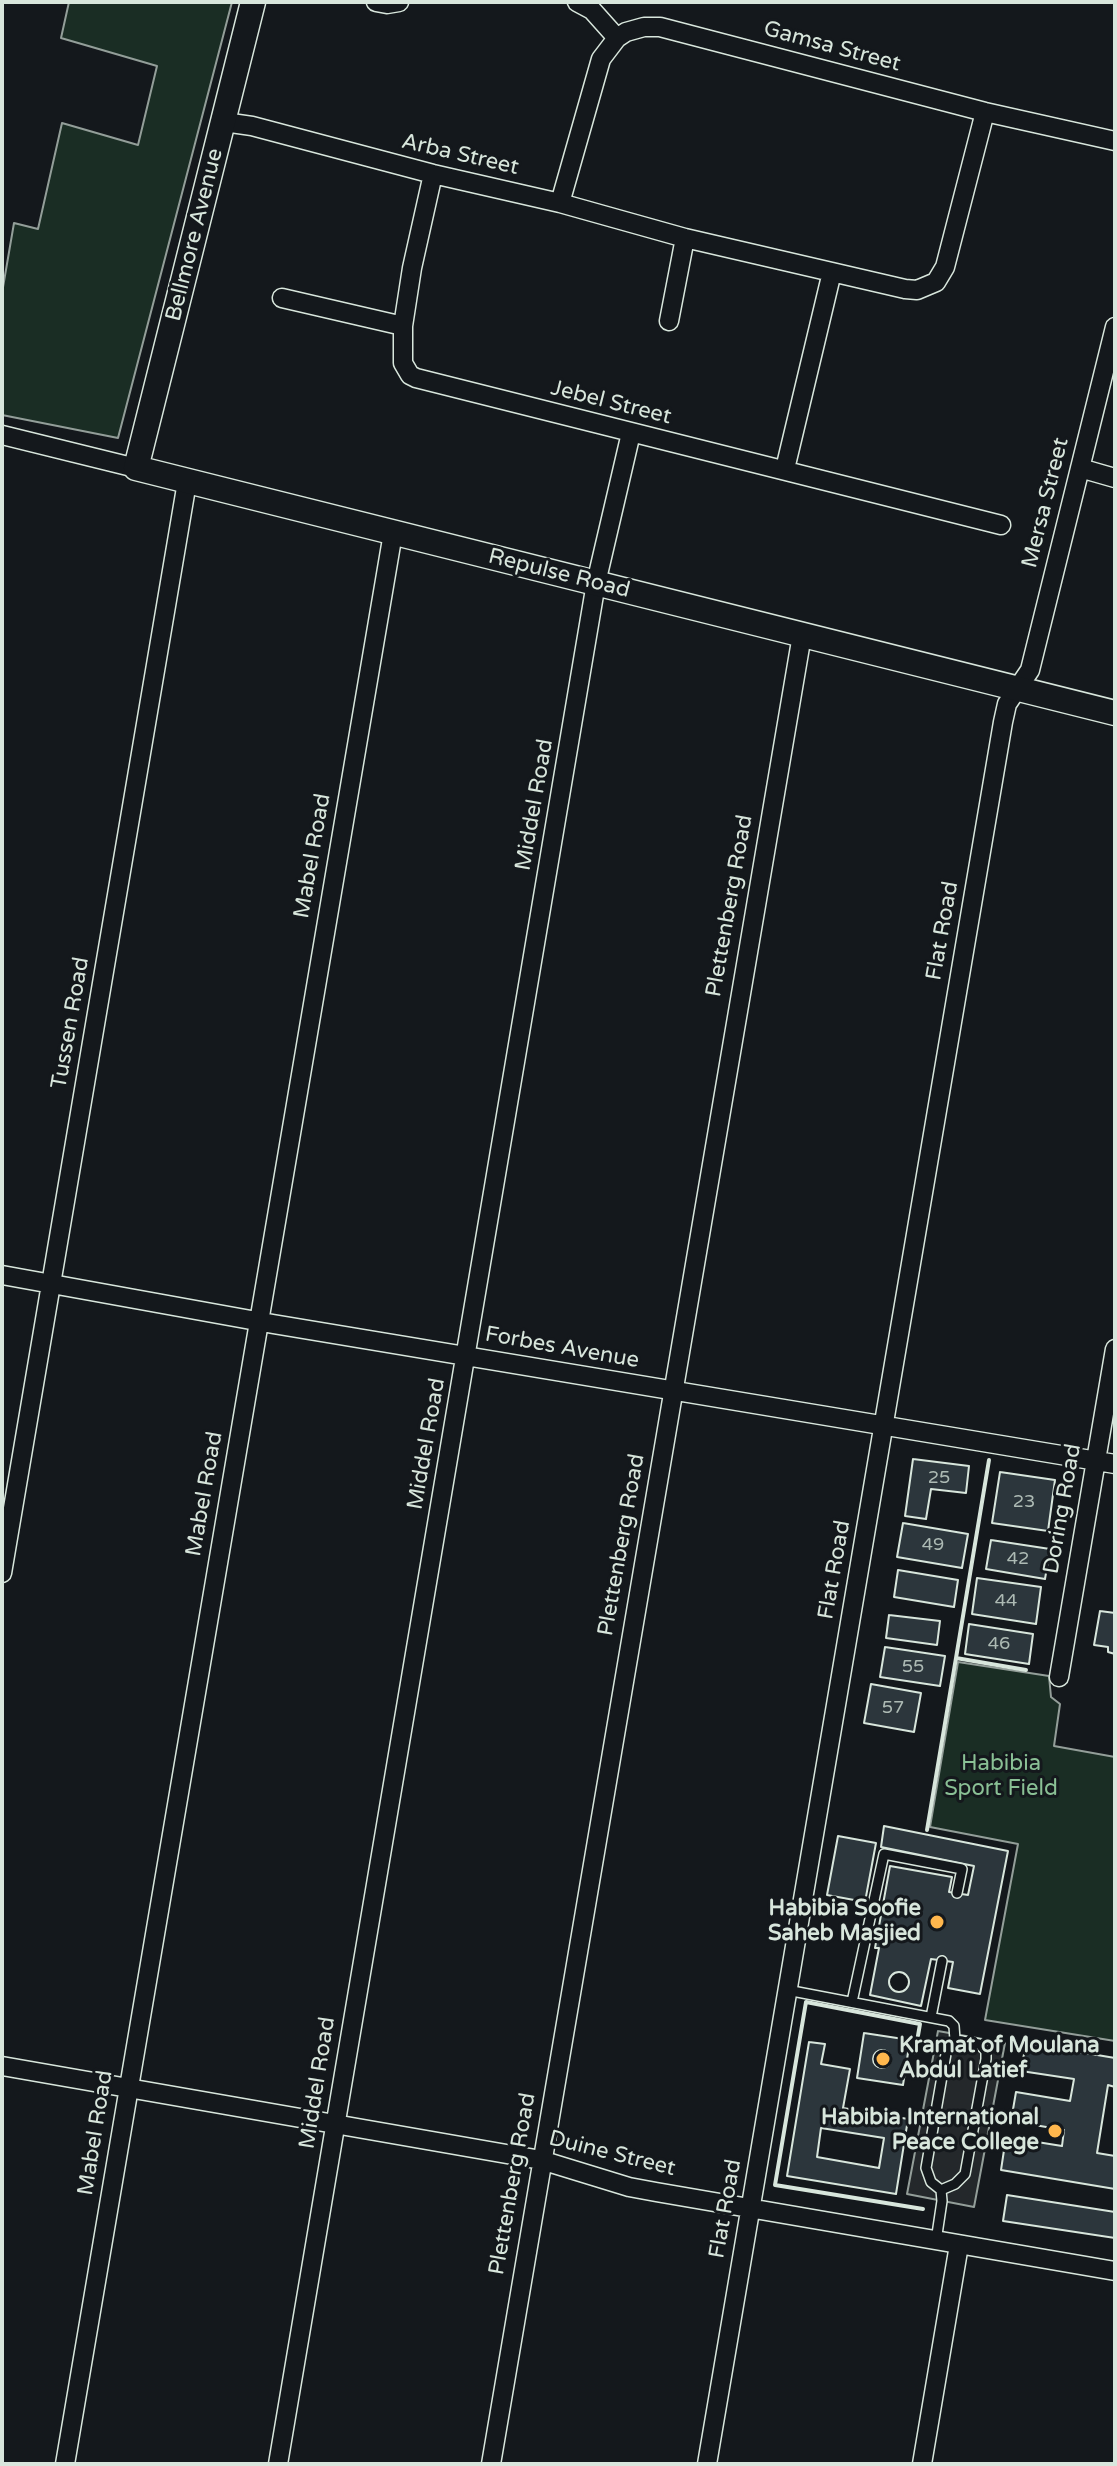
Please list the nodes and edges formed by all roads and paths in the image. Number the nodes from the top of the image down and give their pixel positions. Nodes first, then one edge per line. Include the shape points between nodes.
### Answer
1 (253, 2) edge
2 (376, 2) edge
3 (399, 2) edge
4 (577, 2) edge
5 (617, 38) junction
6 (985, 112) junction
7 (224, 122) junction
8 (1115, 141) edge
9 (433, 174) junction
10 (560, 203) junction
11 (685, 238) junction
12 (832, 272) junction
13 (282, 298) dead end
14 (669, 321) dead end
15 (403, 326) junction
16 (1115, 327) edge
17 (631, 433) junction
18 (2, 435) edge
19 (136, 468) junction
20 (1080, 468) junction
21 (785, 469) junction
22 (1115, 478) edge
23 (187, 482) junction
24 (1001, 525) dead end
25 (393, 533) junction
26 (596, 583) junction
27 (802, 635) junction
28 (1018, 688) junction
29 (1115, 713) edge
30 (2, 1275) edge
31 (51, 1283) junction
32 (258, 1322) junction
33 (1115, 1349) edge
34 (466, 1356) junction
35 (672, 1391) junction
36 (884, 1425) junction
37 (1095, 1461) junction
38 (1115, 1464) edge
39 (2, 1573) edge
40 (1059, 1677) dead end
41 (957, 1893) dead end
42 (942, 1961) dead end
43 (787, 1990) junction
44 (852, 2002) junction
45 (931, 2017) junction
46 (955, 2040) junction
47 (2, 2066) edge
48 (128, 2088) junction
49 (335, 2123) junction
50 (541, 2160) junction
51 (941, 2190) junction
52 (750, 2208) junction
53 (936, 2241) junction
54 (959, 2245) junction
55 (1115, 2271) edge
56 (65, 2464) edge
57 (278, 2464) edge
58 (491, 2464) edge
59 (707, 2464) edge
60 (922, 2464) edge

1 - 7 street, Bellmore Avenue
2 - 3 street
4 - 5 street via 592,10
5 - 6 street, Gamsa Street via 635,29 660,27
5 - 10 street via 596,71
6 - 8 street, Gamsa Street
6 - 12 street, Arba Street via 945,267 936,282 905,289
7 - 9 street, Arba Street
7 - 19 street, Bellmore Avenue
9 - 10 street, Arba Street
9 - 15 street, Jebel Street
10 - 11 street, Arba Street
11 - 12 street, Arba Street
11 - 14 street
12 - 21 street
13 - 15 street
15 - 17 street, Jebel Street via 403,363 416,378
16 - 20 street, Mersa Street
17 - 21 street, Jebel Street
17 - 26 street, Middel Road
18 - 19 street, Repulse Road
19 - 23 street, Repulse Road
20 - 22 street
20 - 28 street, Mersa Street via 1030,670
21 - 24 street, Jebel Street
23 - 25 street, Repulse Road
23 - 31 street, Tussen Road
25 - 26 street, Repulse Road
25 - 32 street, Mabel Road
26 - 27 street, Repulse Road
26 - 34 street, Middel Road
27 - 28 street, Repulse Road
27 - 35 street, Plettenberg Road
28 - 29 street, Repulse Road
28 - 36 street, Flat Road via 1003,722
30 - 31 street, Forbes Avenue
31 - 32 street, Forbes Avenue
31 - 39 street, Tussen Road
32 - 34 street, Forbes Avenue
32 - 48 street, Mabel Road
33 - 37 street, Doring Road
34 - 35 street, Forbes Avenue
34 - 49 street, Middel Road
35 - 36 street, Forbes Avenue
35 - 50 street, Plettenberg Road
36 - 37 street, Forbes Avenue
36 - 43 street, Flat Road
37 - 38 street, Forbes Avenue
37 - 40 street, Doring Road
41 - 44 lane via 962,1869 884,1854
42 - 45 lane
43 - 44 lane
43 - 52 street, Flat Road
44 - 45 lane
45 - 46 lane via 949,2021
46 - 51 lane via 947,2048 926,2168
46 - 51 lane via 979,2044 986,2059 965,2174
47 - 48 street, Duine Street
48 - 49 street, Duine Street
48 - 56 street, Mabel Road
49 - 50 street, Duine Street
49 - 57 street, Middel Road
50 - 52 street, Duine Street via 629,2187
50 - 58 street, Plettenberg Road
51 - 53 lane
52 - 53 street, Duine Street
52 - 59 street, Flat Road
53 - 54 street, Duine Street
54 - 55 street, Duine Street
54 - 60 street

